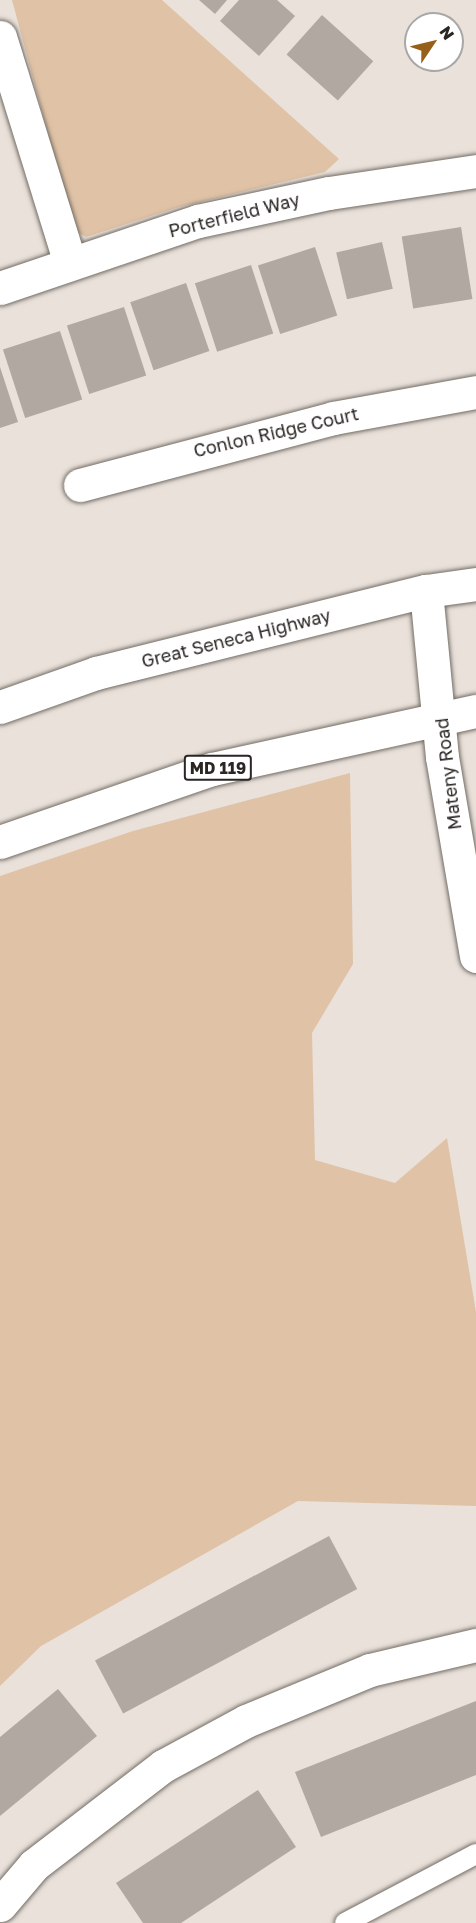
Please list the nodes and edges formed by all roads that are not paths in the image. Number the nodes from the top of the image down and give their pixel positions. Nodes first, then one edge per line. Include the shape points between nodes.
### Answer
1 (0, 37) edge
2 (476, 171) edge
3 (70, 263) junction
4 (0, 288) edge
5 (476, 392) edge
6 (80, 485) dead end
7 (476, 584) edge
8 (426, 591) junction
9 (0, 707) edge
10 (476, 711) edge
11 (441, 715) junction
12 (0, 842) edge
13 (476, 956) edge
14 (476, 1645) edge
15 (476, 1854) edge
16 (0, 1905) edge
17 (345, 1923) edge

1 - 3 street
2 - 3 street, Porterfield Way via 329,193 198,221
3 - 4 street, Porterfield Way
5 - 6 street, Conlon Ridge Court via 322,420
7 - 8 street, Great Seneca Highway
8 - 9 street, Great Seneca Highway via 96,673
8 - 11 street, Mateny Road
10 - 11 street, MD 119
11 - 12 street, MD 119 via 212,769
11 - 13 street, Mateny Road via 442,757
14 - 16 street via 370,1670 246,1721 163,1766 34,1865
15 - 17 lane

